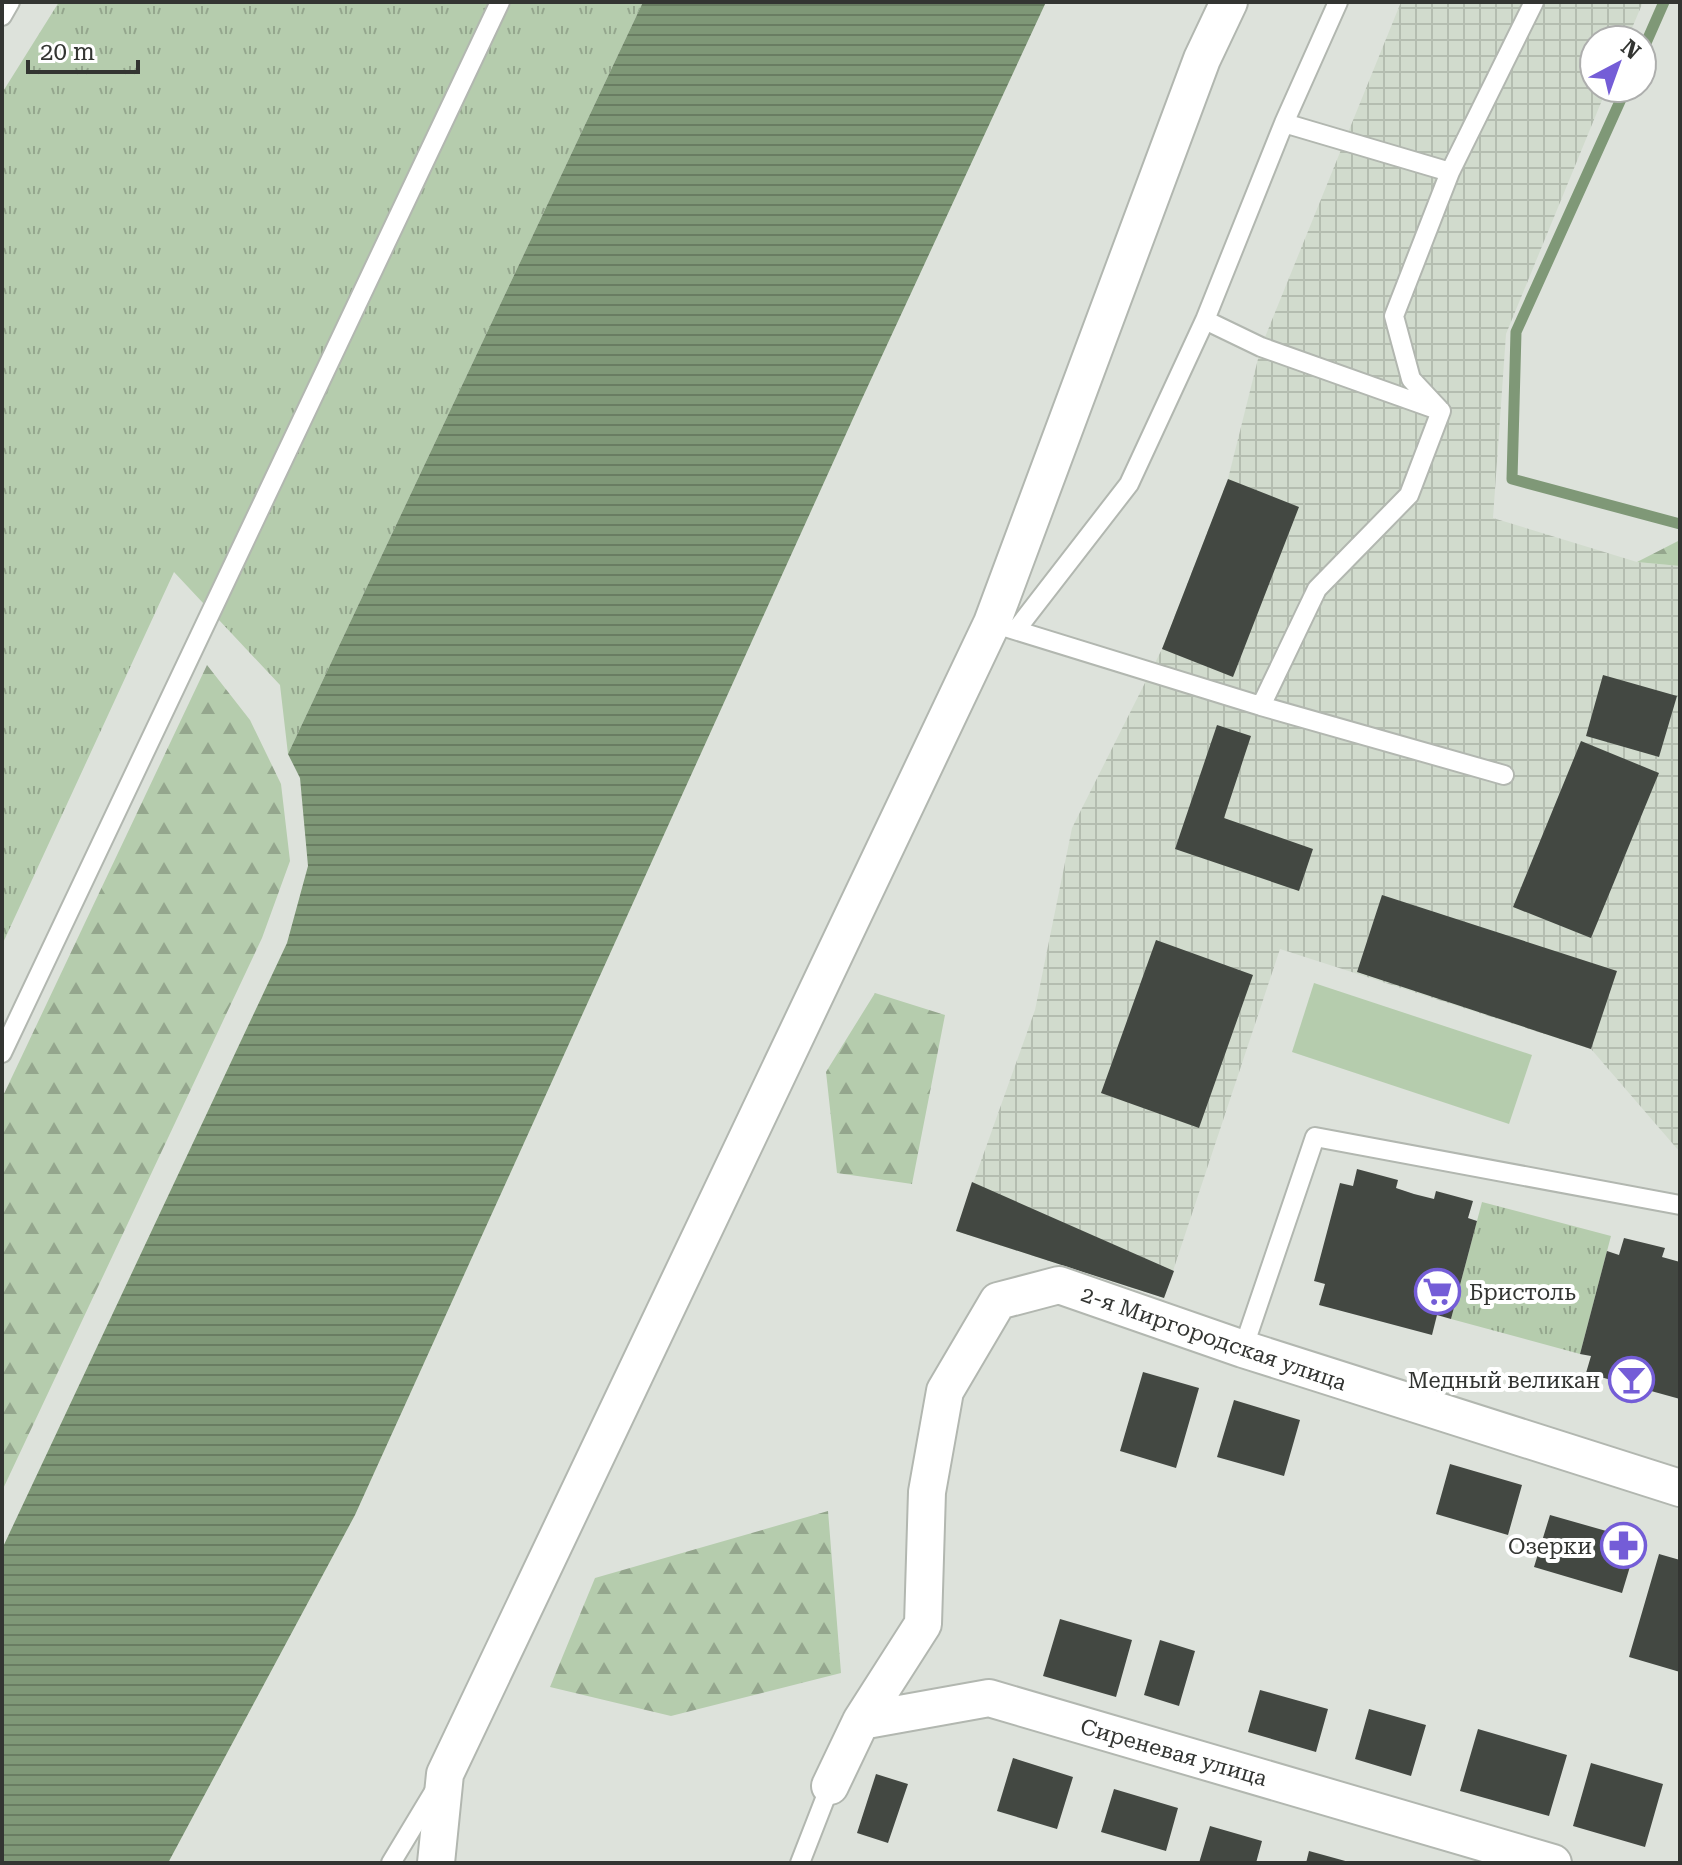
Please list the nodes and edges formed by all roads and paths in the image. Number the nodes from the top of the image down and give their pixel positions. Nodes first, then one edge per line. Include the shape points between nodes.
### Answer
1 (10, 2) edge
2 (500, 2) edge
3 (1229, 2) edge
4 (1338, 2) edge
5 (1534, 2) edge
6 (2, 16) edge
7 (1284, 123) junction
8 (1450, 172) junction
9 (1205, 320) junction
10 (1441, 411) junction
11 (1004, 627) junction
12 (1261, 706) junction
13 (1504, 775) dead end
14 (2, 1053) edge
15 (1680, 1205) edge
16 (1243, 1349) junction
17 (1680, 1488) edge
18 (861, 1721) junction
19 (445, 1774) junction
20 (830, 1786) joint
21 (391, 1863) edge
22 (436, 1863) edge
23 (800, 1863) edge
24 (1553, 1863) edge

1 - 6 lane
2 - 14 lane
3 - 11 street via 1202,59
4 - 7 lane
5 - 8 lane
7 - 8 lane
7 - 9 lane
8 - 10 lane via 1394,316 1411,379
9 - 10 lane via 1261,347
9 - 11 lane via 1129,484
10 - 12 lane via 1409,495 1317,589
11 - 12 lane
11 - 19 street
12 - 13 lane
15 - 16 lane via 1315,1137
16 - 17 street, 2-я Миргородская улица
16 - 18 street, 2-я Миргородская улица via 1059,1285 998,1301 945,1391 927,1492 923,1624
18 - 20 street
18 - 24 street, Сиреневая улица via 989,1698
19 - 21 lane
19 - 22 street
20 - 23 lane

